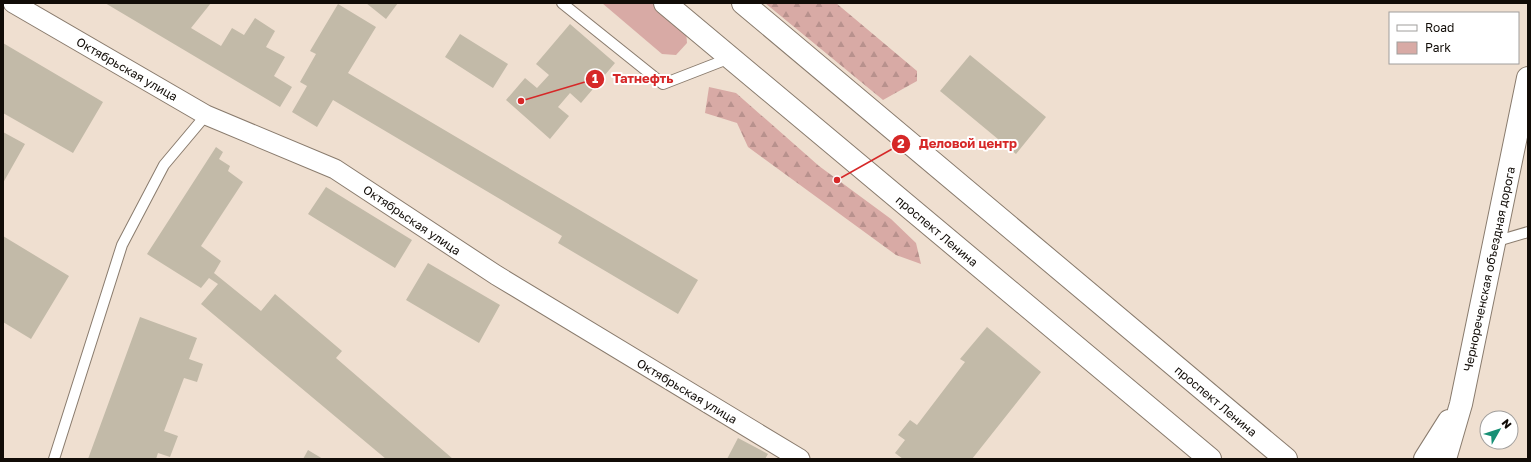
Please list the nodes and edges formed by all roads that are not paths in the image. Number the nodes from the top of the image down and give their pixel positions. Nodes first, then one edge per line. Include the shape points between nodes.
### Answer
1 (13, 3) edge
2 (562, 3) edge
3 (665, 3) edge
4 (743, 3) edge
5 (730, 58) junction
6 (1528, 78) edge
7 (206, 115) junction
8 (1523, 138) edge
9 (1528, 232) edge
10 (1494, 242) junction
11 (1461, 404) junction
12 (54, 459) edge
13 (800, 459) edge
14 (1210, 459) edge
15 (1286, 459) edge
16 (1425, 459) edge
17 (1445, 459) edge

1 - 7 street, Октябрьская улица
2 - 5 lane via 663,84
3 - 5 main road, проспект Ленина
4 - 15 main road, проспект Ленина
5 - 14 main road, проспект Ленина
6 - 8 main road, Чернореченская объездная дорога
7 - 12 lane via 164,165 122,246
7 - 13 street, Октябрьская улица via 335,169 496,275
8 - 10 main road, Чернореченская объездная дорога
9 - 10 lane
10 - 11 main road, Чернореченская объездная дорога
11 - 16 main road
11 - 17 main road, Чернореченская объездная дорога

